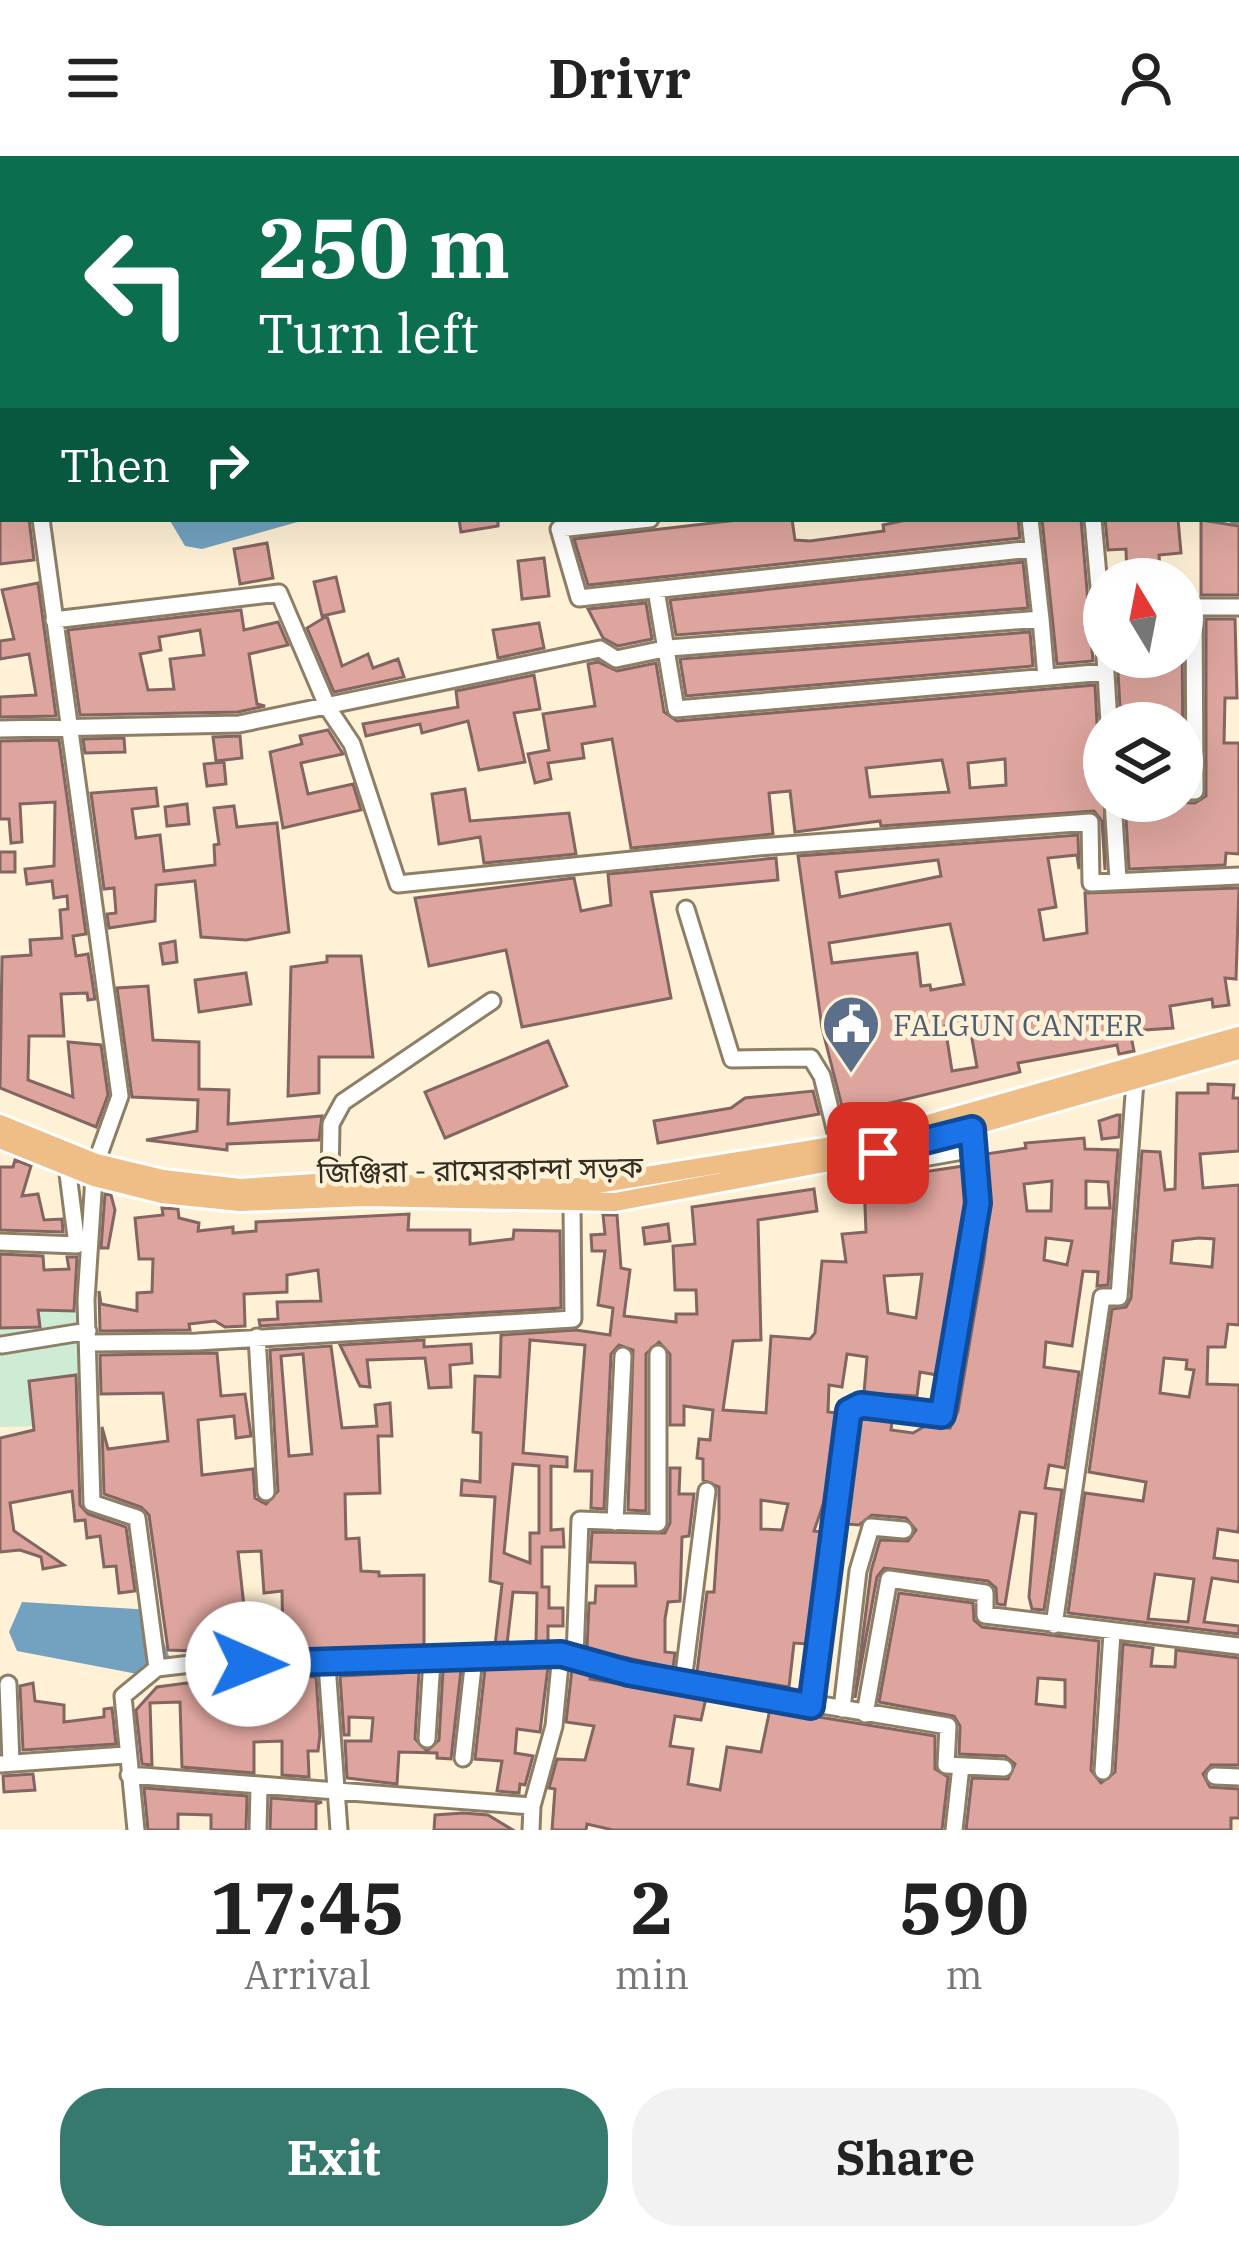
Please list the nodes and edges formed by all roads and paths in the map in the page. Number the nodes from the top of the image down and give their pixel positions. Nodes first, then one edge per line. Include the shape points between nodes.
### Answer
1 (41, 522) edge
2 (623, 522) edge
3 (1030, 522) edge
4 (1093, 522) edge
5 (1032, 549) junction
6 (1097, 558) edge
7 (656, 590) junction
8 (1203, 607) edge
9 (1239, 608) edge
10 (1041, 619) junction
11 (54, 620) junction
12 (669, 649) junction
13 (1083, 669) edge
14 (1046, 677) junction
15 (328, 708) junction
16 (0, 729) edge
17 (69, 730) junction
18 (1114, 822) edge
19 (1239, 876) edge
20 (1118, 880) junction
21 (686, 909) dead end
22 (491, 1001) dead end
23 (1239, 1036) edge
24 (1239, 1050) edge
25 (1135, 1081) junction
26 (2, 1133) edge
27 (973, 1139) junction
28 (839, 1145) junction
29 (67, 1166) junction
30 (95, 1170) junction
31 (843, 1172) dead end
32 (330, 1182) junction
33 (528, 1195) junction
34 (572, 1203) junction
35 (0, 1242) edge
36 (89, 1337) junction
37 (257, 1337) junction
38 (2, 1345) edge
39 (658, 1354) dead end
40 (622, 1356) dead end
41 (707, 1491) dead end
42 (266, 1492) dead end
43 (615, 1522) junction
44 (904, 1530) dead end
45 (1054, 1625) junction
46 (1112, 1634) junction
47 (1239, 1646) edge
48 (568, 1656) junction
49 (474, 1658) junction
50 (433, 1660) junction
51 (327, 1665) junction
52 (157, 1668) junction
53 (683, 1682) junction
54 (8, 1684) dead end
55 (811, 1706) junction
56 (842, 1709) junction
57 (865, 1714) junction
58 (427, 1739) dead end
59 (125, 1755) junction
60 (463, 1758) dead end
61 (6, 1764) edge
62 (961, 1766) junction
63 (1004, 1768) dead end
64 (1103, 1772) dead end
65 (129, 1775) junction
66 (1215, 1776) dead end
67 (1239, 1777) edge
68 (259, 1786) junction
69 (338, 1791) junction
70 (532, 1806) junction
71 (136, 1830) edge
72 (258, 1830) edge
73 (340, 1830) edge
74 (531, 1830) edge
75 (954, 1830) edge

1 - 11 street
2 - 7 street via 559,529 579,598
3 - 5 street
4 - 6 street
5 - 7 street
5 - 10 street
7 - 12 street
8 - 9 street
10 - 12 street
10 - 14 street
11 - 15 street via 279,593
11 - 17 street
12 - 14 street via 676,709
12 - 15 street via 616,659 600,649
13 - 14 street
15 - 17 street via 239,724
15 - 20 street via 352,744 398,884 1090,822 1091,883
16 - 17 street
17 - 30 street via 120,1096
18 - 20 street
19 - 20 street
21 - 28 street via 732,1059 811,1058
22 - 32 street via 344,1102 331,1124
23 - 28 main road, জিঞ্জিরা - রামেরকান্দা সড়ক
24 - 25 main road, জিঞ্জিরা - রামেরকান্দা সড়ক
25 - 27 main road, জিঞ্জিরা - রামেরকান্দা সড়ক
25 - 45 street via 1118,1297 1102,1298
26 - 29 main road, জিঞ্জিরা - রামেরকান্দা সড়ক
26 - 30 main road, জিঞ্জিরা - রামেরকান্দা সড়ক
27 - 31 street
27 - 34 main road, জিঞ্জিরা - রামেরকান্দা সড়ক via 703,1190
27 - 55 street via 973,1250 942,1415 861,1405 849,1411
28 - 33 main road, জিঞ্জিরা - রামেরকান্দা সড়ক
29 - 30 main road, জিঞ্জিরা - রামেরকান্দা সড়ক
29 - 35 street via 77,1244
30 - 32 main road, জিঞ্জিরা - রামেরকান্দা সড়ক via 240,1188
30 - 33 main road, জিঞ্জিরা - রামেরকান্দা সড়ক via 162,1194 240,1202
30 - 36 street
32 - 33 main road, জিঞ্জিরা - রামেরকান্দা সড়ক
33 - 34 main road, জিঞ্জিরা - রামেরকান্দা সড়ক
34 - 37 street via 574,1319
36 - 37 street
36 - 38 street
36 - 52 street via 92,1503 136,1518
37 - 42 street
39 - 43 street via 658,1523
40 - 43 street
41 - 53 street
43 - 48 street via 580,1520
44 - 56 street via 871,1527
45 - 46 street
45 - 57 street via 985,1616 985,1593 890,1579
46 - 47 street
46 - 64 street
48 - 49 street
48 - 53 street
48 - 70 street
49 - 50 street
49 - 60 street
50 - 51 street
50 - 58 street
51 - 52 street
51 - 69 street
52 - 59 street via 123,1696
53 - 55 street
54 - 61 street
55 - 56 street
56 - 57 street
57 - 62 street via 948,1726 946,1765
59 - 61 street
59 - 65 street
62 - 63 street
62 - 75 street
65 - 68 street
65 - 71 street
66 - 67 street
68 - 69 street
68 - 72 street
69 - 70 street
69 - 73 street
70 - 74 street

